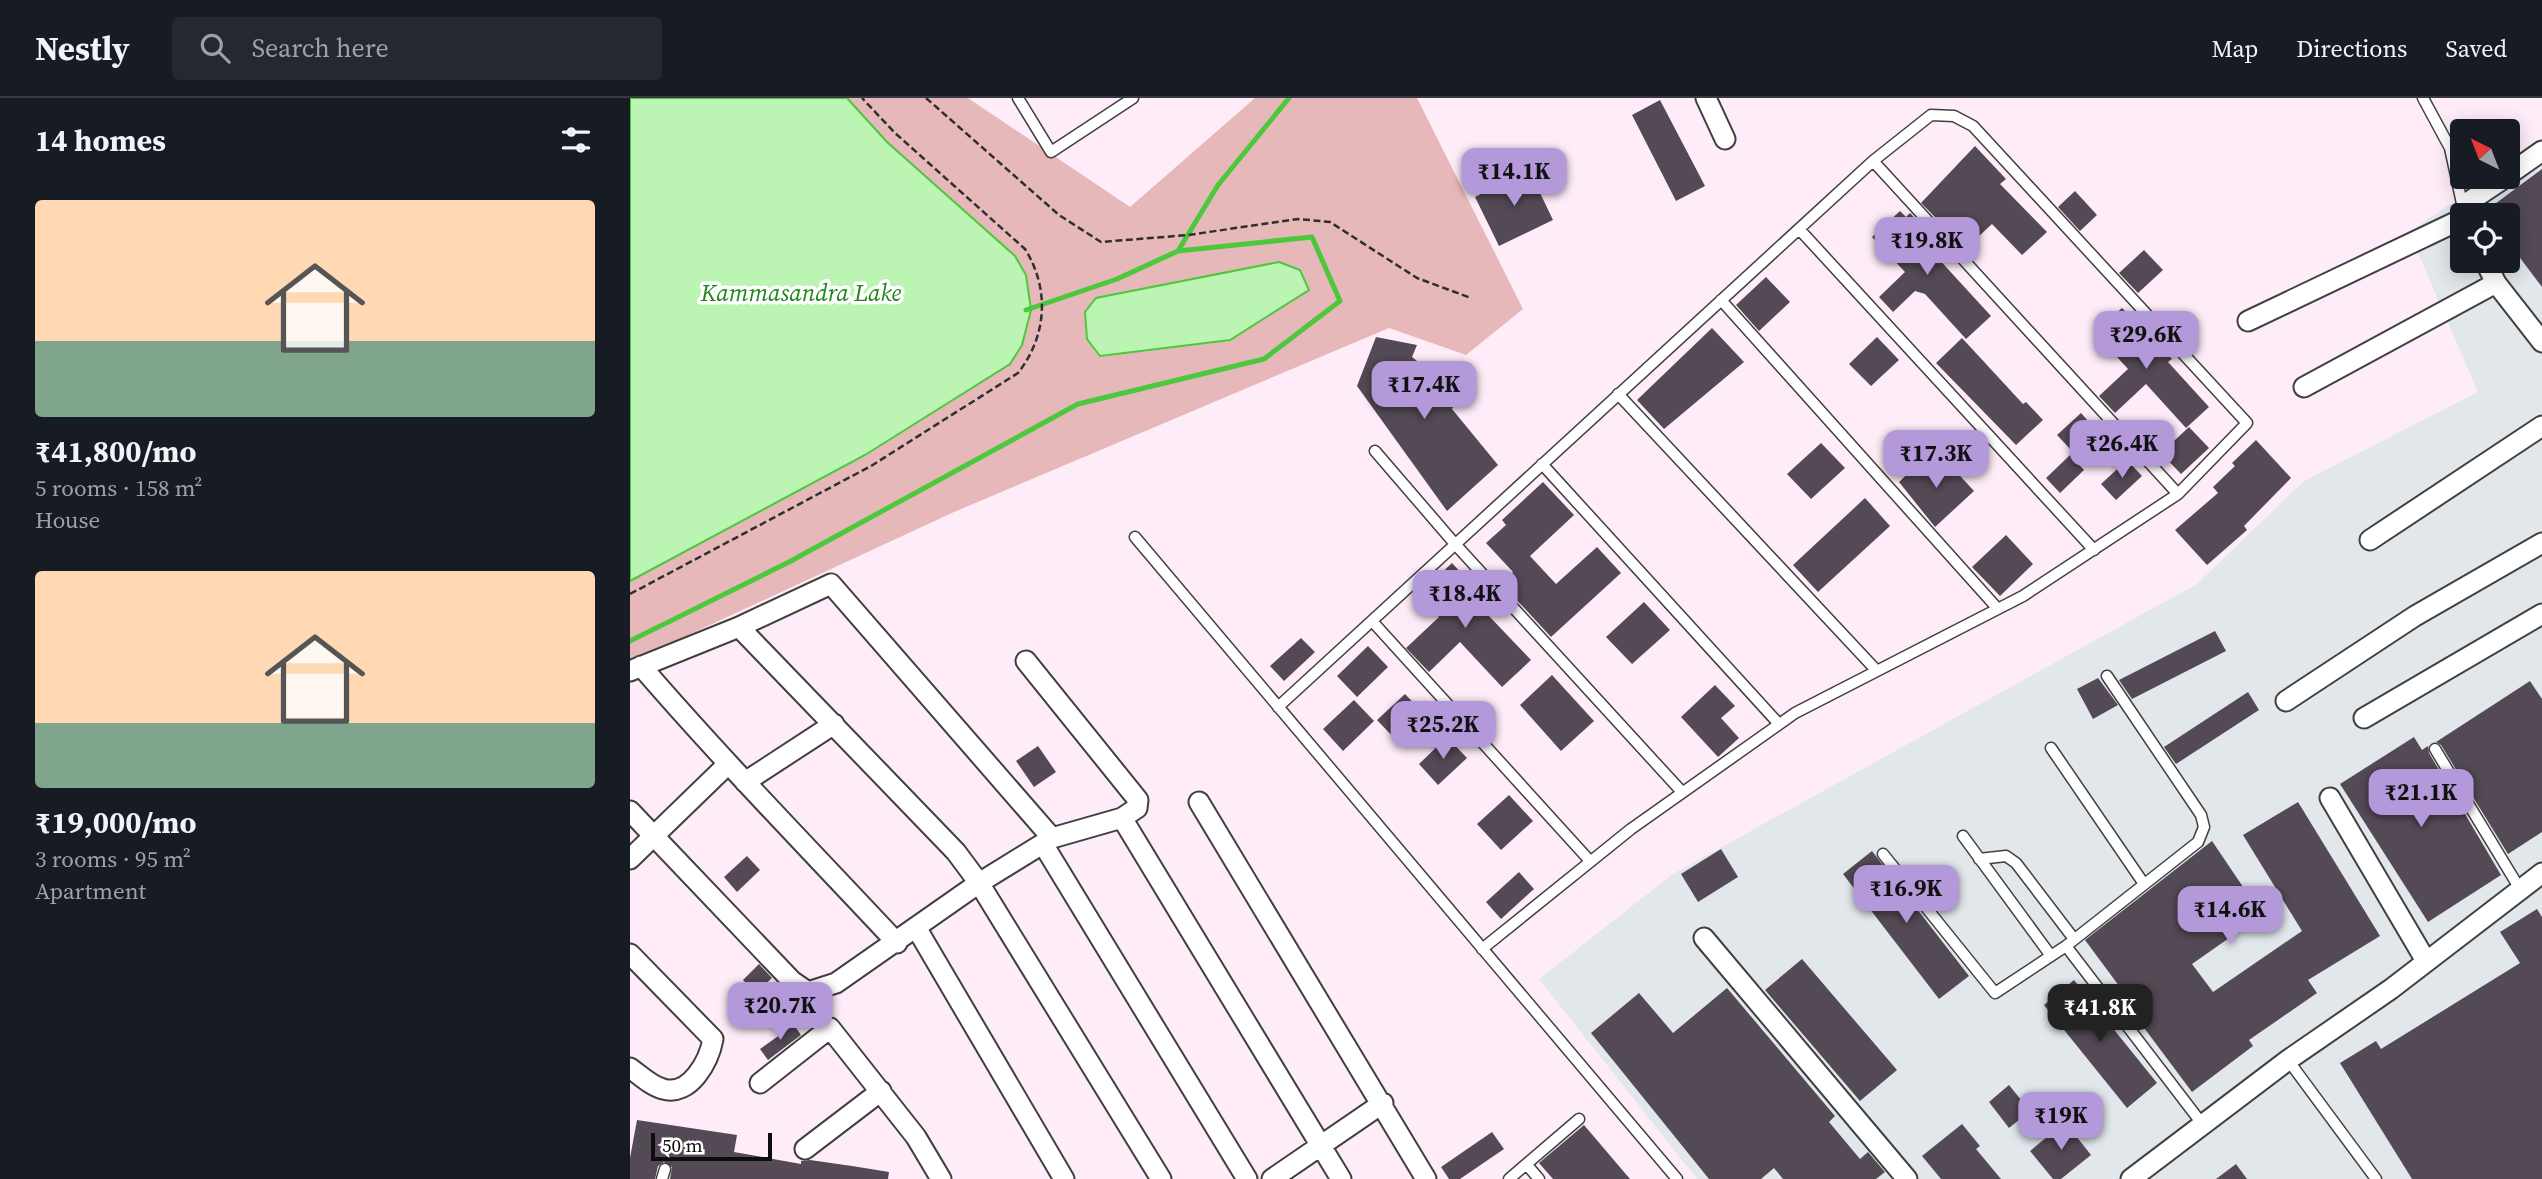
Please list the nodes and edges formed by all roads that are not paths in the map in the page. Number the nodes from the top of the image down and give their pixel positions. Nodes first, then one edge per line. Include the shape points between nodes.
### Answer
1 (1018, 98) edge
2 (1133, 98) edge
3 (1706, 98) edge
4 (2423, 98) edge
5 (1116, 102) edge
6 (1725, 139) dead end
7 (2542, 152) edge
8 (1873, 161) junction
9 (2520, 167) edge
10 (2488, 189) edge
11 (2461, 203) edge
12 (2468, 203) edge
13 (2450, 223) edge
14 (1798, 229) junction
15 (2491, 273) edge
16 (2496, 284) junction
17 (1721, 300) junction
18 (2248, 321) dead end
19 (2542, 342) edge
20 (2304, 387) dead end
21 (1618, 394) junction
22 (2542, 426) edge
23 (1375, 451) dead end
24 (1542, 464) junction
25 (2178, 494) junction
26 (1135, 537) dead end
27 (2370, 540) dead end
28 (2542, 543) edge
29 (1455, 544) junction
30 (2094, 550) junction
31 (1998, 609) junction
32 (2542, 614) edge
33 (1372, 621) junction
34 (739, 627) junction
35 (1026, 661) dead end
36 (636, 669) edge
37 (1877, 671) junction
38 (2107, 676) dead end
39 (2286, 701) dead end
40 (1278, 707) junction
41 (2364, 718) dead end
42 (834, 724) junction
43 (1779, 724) junction
44 (2051, 748) dead end
45 (2435, 749) dead end
46 (727, 765) junction
47 (745, 782) junction
48 (1682, 792) junction
49 (2330, 798) dead end
50 (1199, 802) dead end
51 (630, 811) edge
52 (1122, 818) junction
53 (1963, 836) dead end
54 (654, 837) junction
55 (1048, 841) junction
56 (1883, 854) dead end
57 (630, 859) edge
58 (1979, 859) junction
59 (1590, 861) junction
60 (2542, 873) edge
61 (979, 883) junction
62 (2144, 884) junction
63 (2520, 889) junction
64 (918, 929) junction
65 (1704, 938) dead end
66 (2070, 942) junction
67 (897, 943) junction
68 (1482, 949) junction
69 (630, 954) edge
70 (2051, 956) junction
71 (2426, 961) junction
72 (2288, 1060) junction
73 (630, 1068) edge
74 (760, 1083) dead end
75 (881, 1091) junction
76 (1383, 1103) junction
77 (1579, 1119) dead end
78 (2203, 1125) junction
79 (1319, 1144) junction
80 (805, 1149) dead end
81 (1527, 1165) junction
82 (942, 1179) edge
83 (1064, 1179) edge
84 (1161, 1179) edge
85 (1247, 1179) edge
86 (1272, 1179) edge
87 (1341, 1179) edge
88 (1426, 1179) edge
89 (1509, 1179) edge
90 (1539, 1179) edge
91 (1677, 1179) edge
92 (1907, 1179) edge
93 (2131, 1179) edge
94 (2376, 1179) edge

1 - 5 lane via 1051,152
2 - 5 lane
3 - 6 street
4 - 11 lane via 2450,148
7 - 9 street
8 - 14 lane
8 - 25 lane
8 - 25 lane via 1931,115 1954,116 1973,126 2238,413 2247,423
10 - 12 street
13 - 18 street
14 - 17 lane
14 - 30 lane
15 - 16 street
16 - 19 street
16 - 20 street
17 - 21 lane
17 - 31 lane
21 - 24 lane
21 - 37 lane
22 - 27 street
23 - 29 lane
24 - 29 lane
24 - 43 lane
25 - 30 lane
26 - 40 lane
28 - 39 street via 2415,616
29 - 33 lane
29 - 48 lane
30 - 31 lane
31 - 37 lane
32 - 41 street
33 - 40 lane
33 - 59 lane
34 - 36 street
34 - 42 street
34 - 55 street via 831,584
35 - 52 street via 1138,800 1137,808
36 - 46 street
37 - 43 lane
38 - 62 lane via 2204,823 2198,842
40 - 68 lane
42 - 47 street
42 - 61 street via 956,852
43 - 48 lane
44 - 62 lane
45 - 63 lane
46 - 47 street
46 - 54 street
47 - 67 street
48 - 59 lane
49 - 71 street
50 - 76 street
51 - 54 street
52 - 55 street
52 - 79 street
53 - 58 lane
54 - 57 street
54 - 67 street via 807,992 836,983
55 - 61 street
55 - 85 street
56 - 70 lane via 1991,990 2001,991
58 - 66 lane via 2006,856 2016,863
58 - 70 lane
59 - 68 lane
60 - 63 street
61 - 64 street
61 - 84 street
62 - 66 lane
63 - 71 street
64 - 67 street
64 - 83 street
65 - 92 street
66 - 70 lane
66 - 78 lane
68 - 91 lane
69 - 73 street via 713,1039 710,1055 683,1088 664,1090
71 - 72 street
72 - 78 street
72 - 94 lane
74 - 75 street via 830,1028
75 - 80 street
75 - 82 street
76 - 79 street
76 - 88 street
77 - 81 lane
78 - 93 street
79 - 86 street
79 - 87 street
81 - 89 lane
81 - 90 lane

